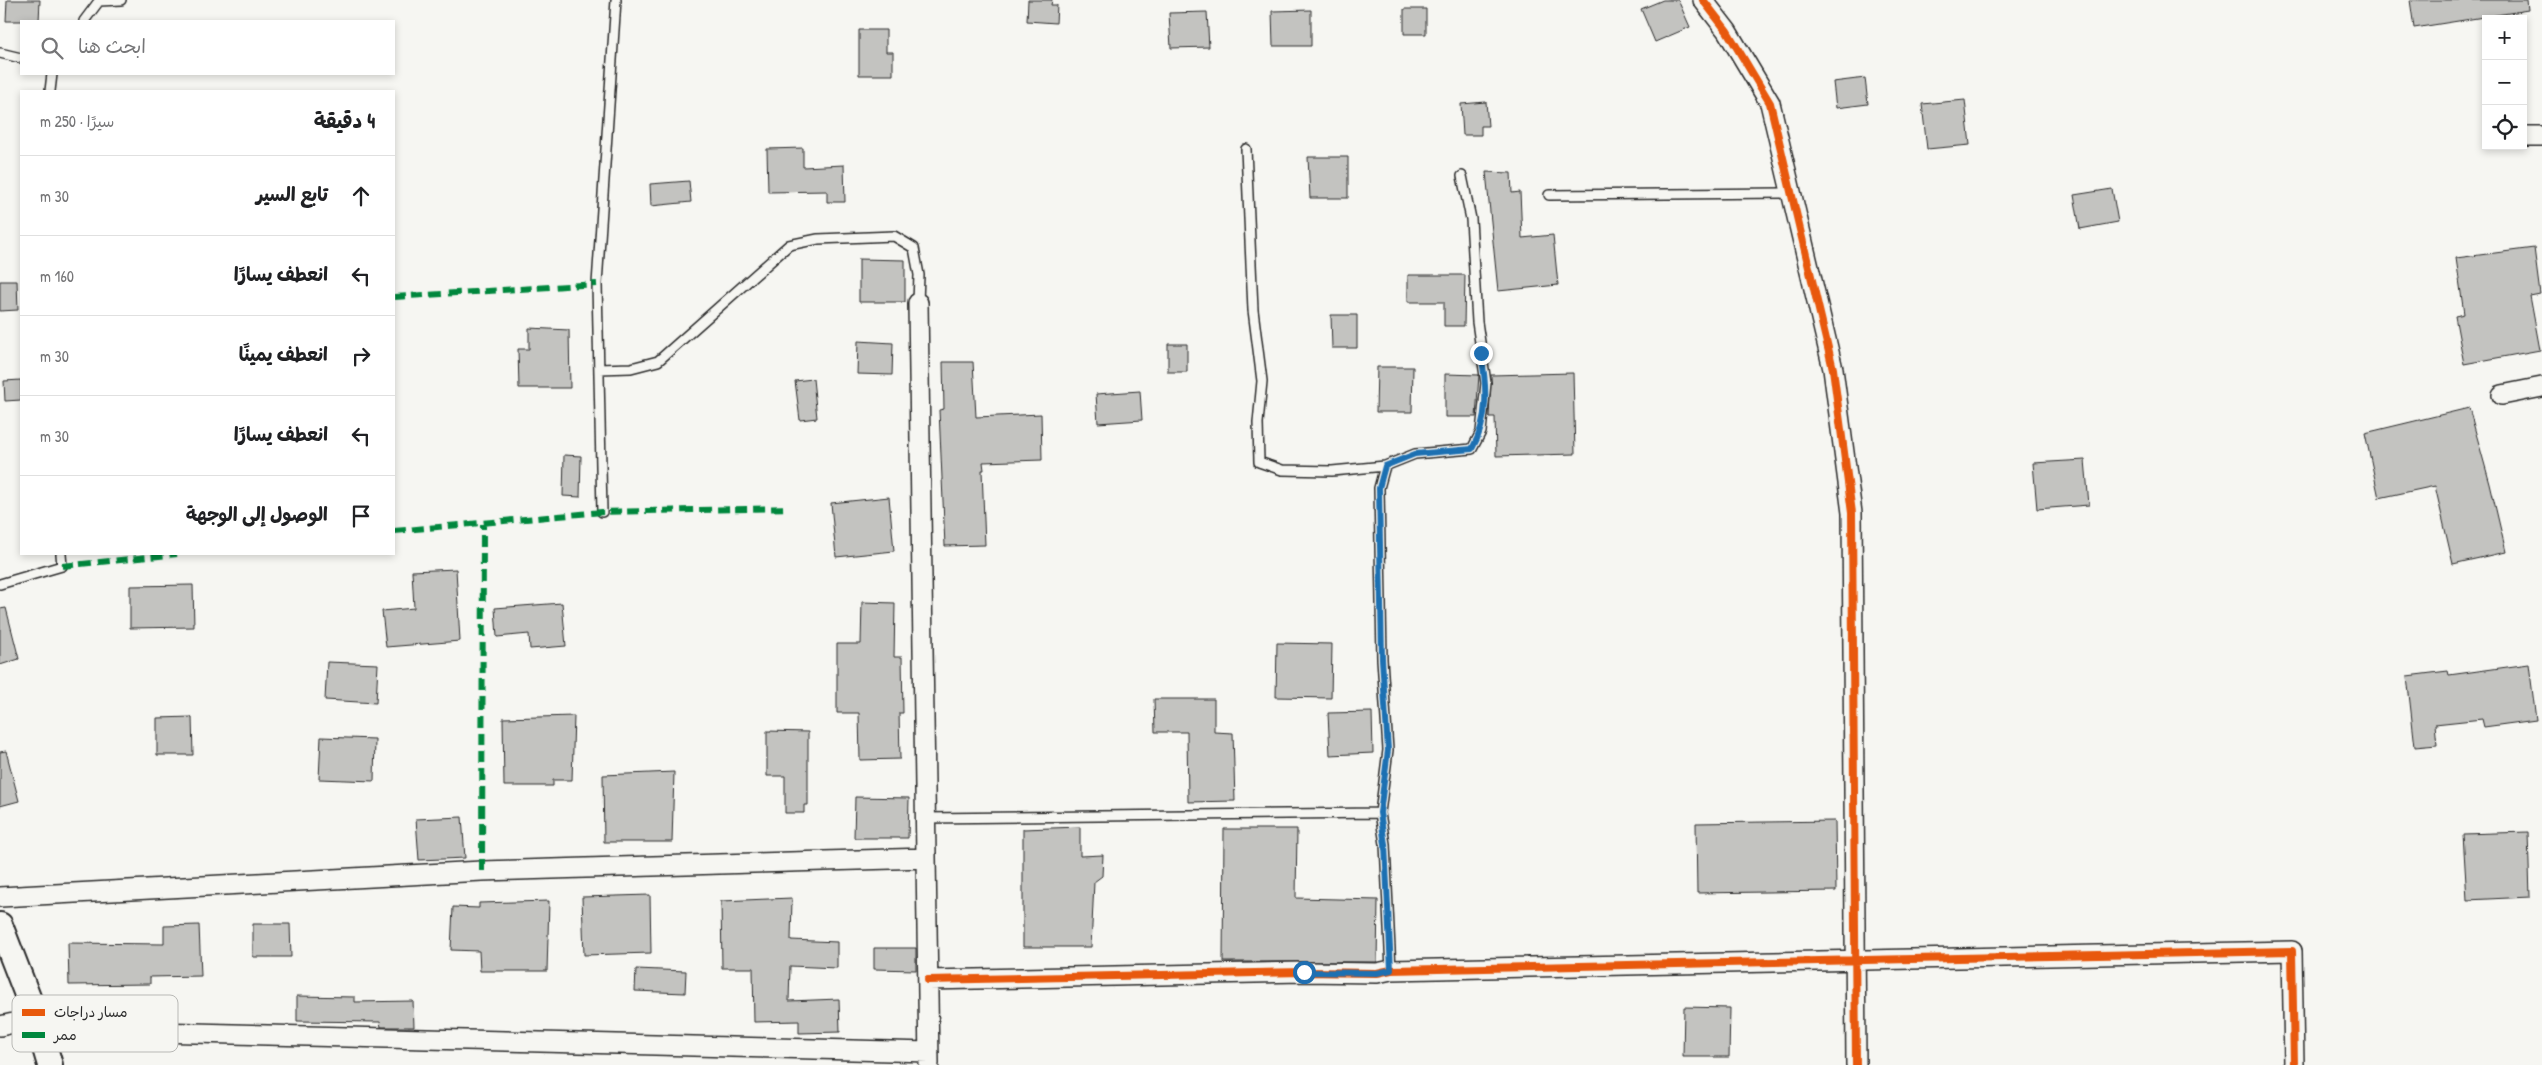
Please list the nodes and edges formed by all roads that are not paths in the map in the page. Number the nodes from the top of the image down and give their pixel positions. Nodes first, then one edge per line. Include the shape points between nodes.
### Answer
1 (121, 0) edge
2 (616, 0) edge
3 (1703, 0) edge
4 (85, 20) edge
5 (0, 53) edge
6 (20, 58) edge
7 (52, 75) edge
8 (50, 90) edge
9 (2527, 136) edge
10 (2542, 136) edge
11 (1246, 149) dead end
12 (1462, 176) dead end
13 (1791, 193) junction
14 (1549, 195) dead end
15 (918, 303) joint
16 (599, 369) junction
17 (2542, 387) edge
18 (2502, 395) dead end
19 (1385, 466) junction
20 (602, 512) dead end
21 (61, 555) edge
22 (0, 584) edge
23 (1380, 813) junction
24 (925, 818) junction
25 (926, 858) junction
26 (0, 897) edge
27 (0, 925) edge
28 (1854, 960) junction
29 (1391, 970) junction
30 (928, 980) junction
31 (27, 995) edge
32 (178, 1029) edge
33 (46, 1052) edge
34 (929, 1059) edge
35 (50, 1065) edge
36 (1856, 1065) edge
37 (2294, 1065) edge

1 - 4 lane via 99,1
2 - 16 lane via 597,284
3 - 13 street via 1727,31 1770,103
5 - 6 lane
7 - 8 lane
9 - 10 street
11 - 19 lane via 1253,310 1262,381 1259,462 1282,470 1332,471
12 - 19 lane via 1471,219 1477,322 1486,383 1481,432 1472,449 1415,454
13 - 14 lane
13 - 28 street via 1833,369 1852,513
15 - 16 lane via 914,248 894,236 818,239 789,245 658,361 631,368
15 - 24 street
16 - 20 lane
17 - 18 street
19 - 23 lane via 1379,488 1382,659 1388,750
21 - 22 lane via 62,566
23 - 24 lane
23 - 29 lane via 1385,844
24 - 25 street
25 - 26 street via 482,870
25 - 30 street
27 - 31 street
28 - 29 street
28 - 36 street
28 - 37 street via 2292,951
29 - 30 street via 1377,973
30 - 34 street
32 - 34 street
33 - 35 street

